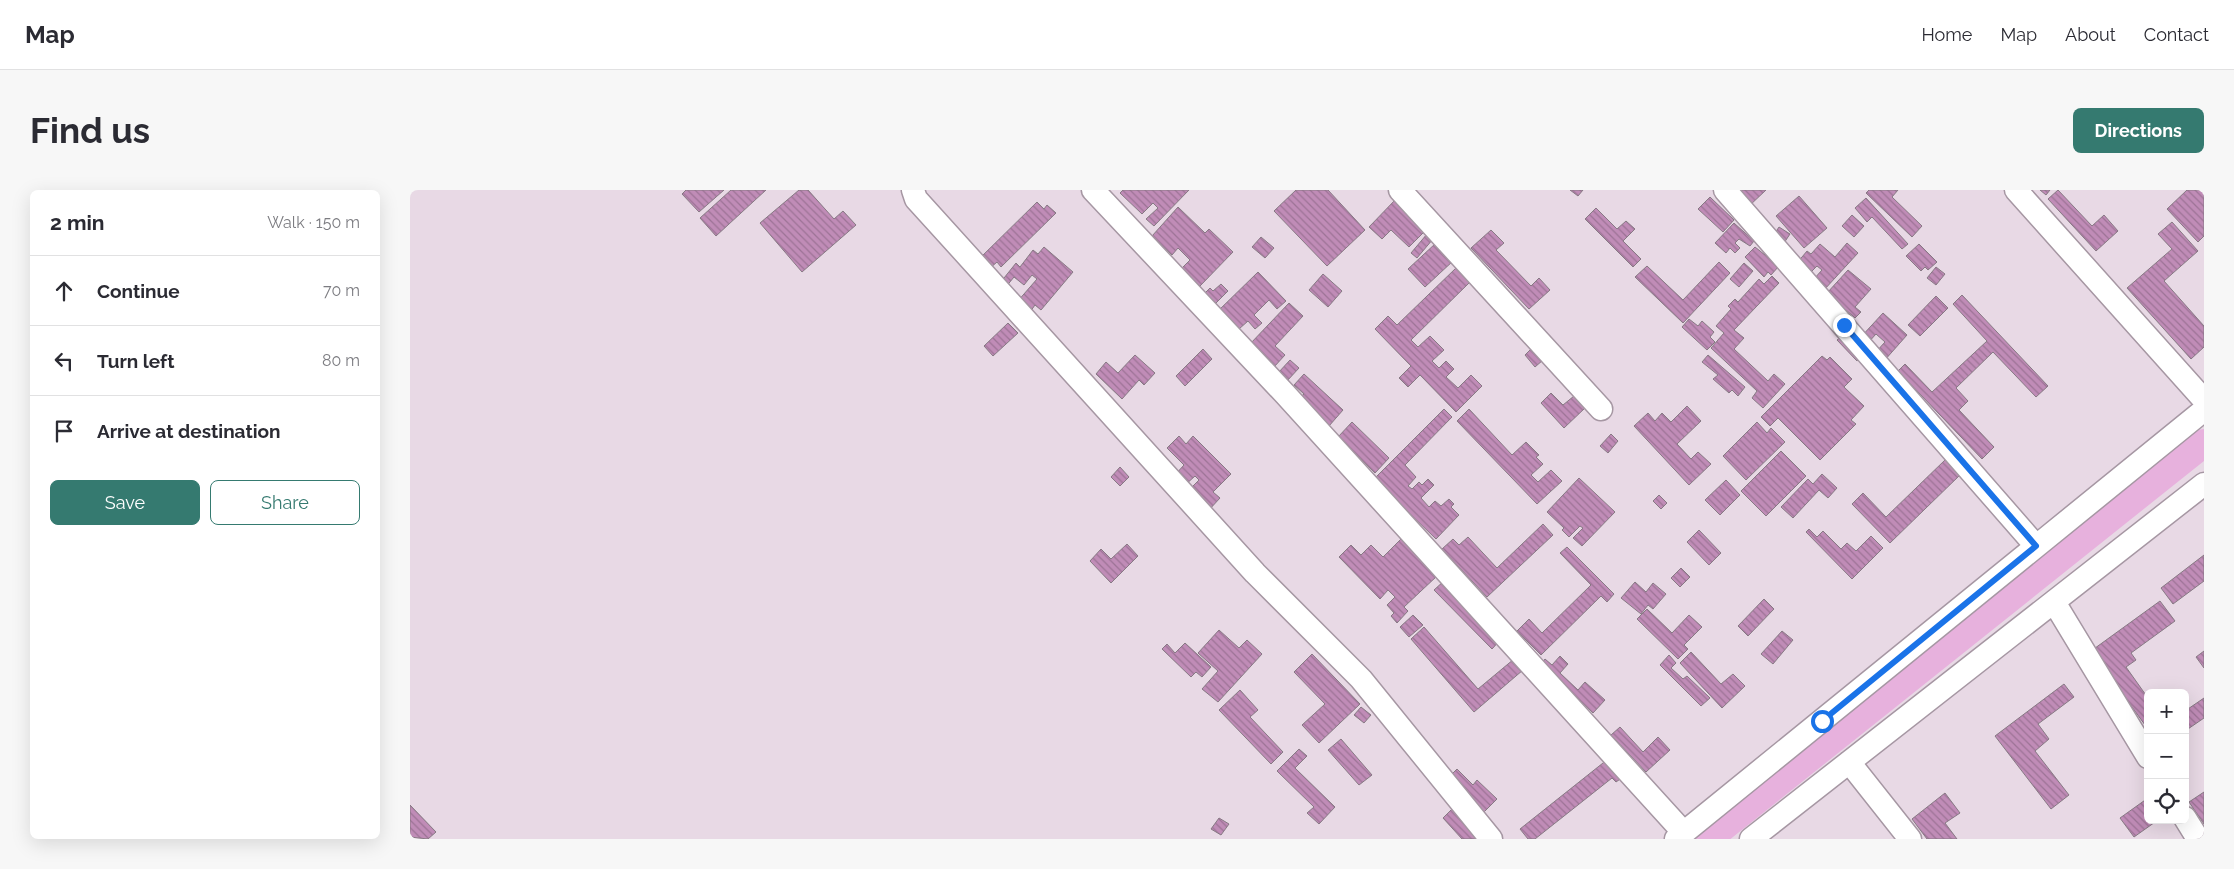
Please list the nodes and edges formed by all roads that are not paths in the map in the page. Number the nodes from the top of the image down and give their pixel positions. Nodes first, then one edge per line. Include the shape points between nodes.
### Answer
1 (913, 190) edge
2 (1093, 190) edge
3 (1400, 190) edge
4 (1725, 190) edge
5 (2016, 190) edge
6 (2204, 400) edge
7 (1601, 409) dead end
8 (2204, 410) edge
9 (2202, 492) edge
10 (2036, 546) junction
11 (2054, 602) junction
12 (2144, 750) edge
13 (1849, 762) junction
14 (2189, 824) edge
15 (1680, 836) edge
16 (1491, 839) edge
17 (1751, 839) edge
18 (1910, 839) edge
19 (2198, 839) edge

1 - 16 street via 916,198 1255,573 1362,679
2 - 15 street via 1285,394
3 - 7 street
4 - 10 street
5 - 6 street
8 - 10 street
9 - 11 street
10 - 15 street
11 - 12 street
11 - 13 street
13 - 17 street
13 - 18 street
14 - 19 street

